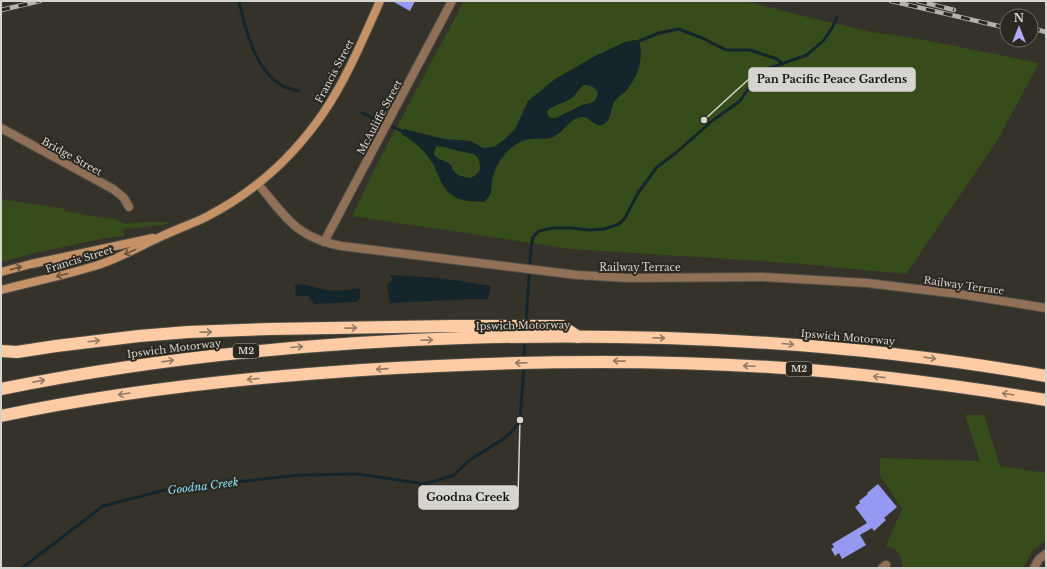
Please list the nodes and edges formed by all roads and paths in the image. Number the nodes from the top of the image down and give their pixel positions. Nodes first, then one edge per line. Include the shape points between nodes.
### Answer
1 (380, 1) edge
2 (452, 1) edge
3 (1, 128) edge
4 (258, 184) junction
5 (129, 207) dead end
6 (159, 237) junction
7 (324, 242) junction
8 (1, 272) edge
9 (1, 290) edge
10 (1046, 308) edge
11 (495, 332) junction
12 (1, 343) edge
13 (56, 346) junction
14 (1, 351) edge
15 (1046, 376) edge
16 (1, 389) edge
17 (1046, 400) edge
18 (1, 416) edge
19 (1046, 554) edge
20 (1034, 568) edge

1 - 4 main road, Francis Street via 345,76 324,112 296,148
2 - 7 street, McAuliffe Street
3 - 5 street, Bridge Street via 113,190 124,198
4 - 6 main road, Francis Street via 205,218
4 - 7 street, Railway Terrace via 289,222 305,234
8 -> 6 main road, Francis Street
6 -> 9 main road, Francis Street via 100,265
7 - 10 street, Railway Terrace via 552,273 629,278 801,278 914,288
13 -> 11 highway via 188,332 270,329
11 -> 15 highway, Ipswich Motorway / M2 via 550,331 578,336 789,344 914,356
16 -> 11 highway, Ipswich Motorway / M2 via 115,368 242,352
12 - 13 highway
13 - 14 highway via 17,352
17 -> 18 highway, M2 via 921,381 785,368 668,362 550,362 442,365 206,384 92,399
19 - 20 street via 1039,559

